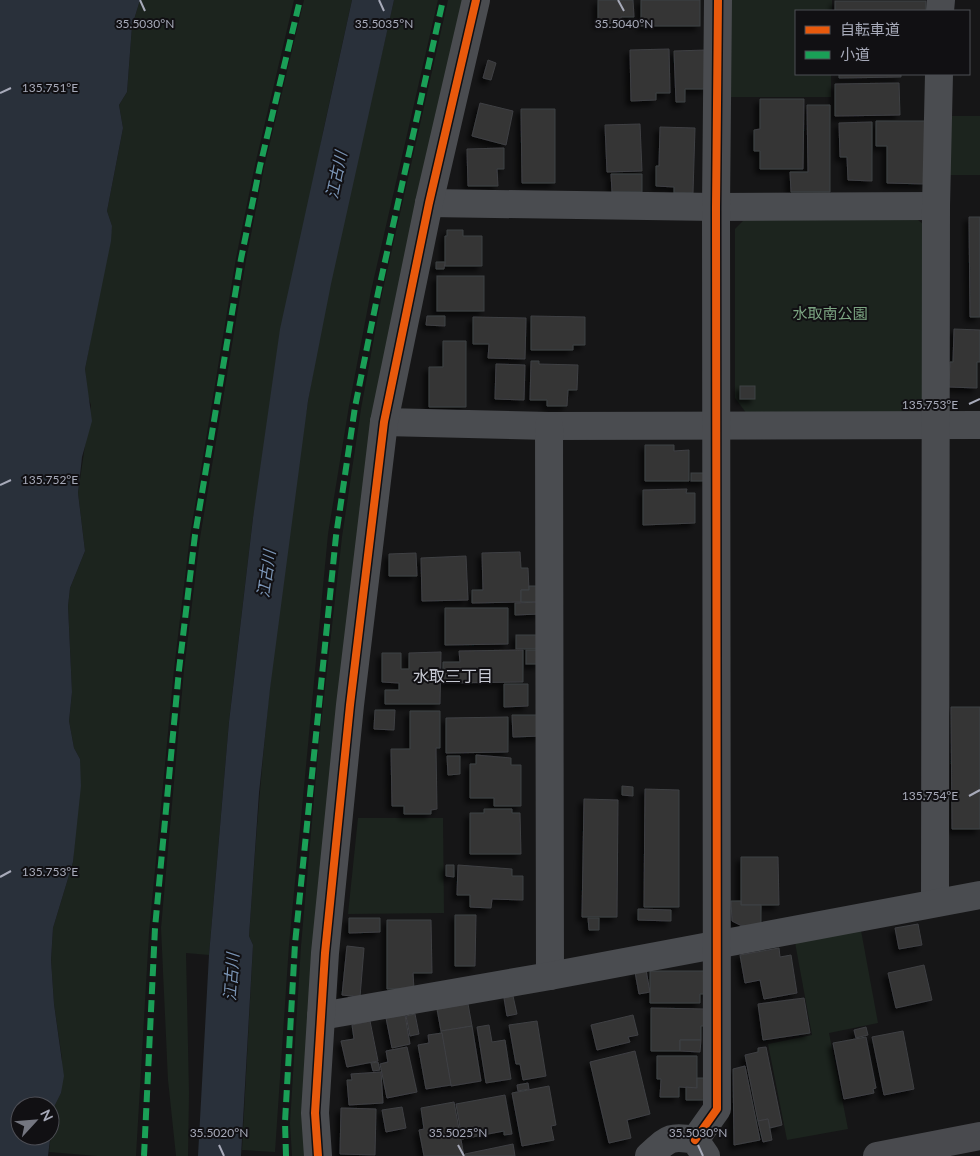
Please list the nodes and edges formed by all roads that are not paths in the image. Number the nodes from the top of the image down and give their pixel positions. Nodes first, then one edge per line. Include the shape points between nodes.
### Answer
1 (476, 0) edge
2 (718, 0) edge
3 (939, 75) edge
4 (429, 203) junction
5 (936, 206) junction
6 (716, 207) junction
7 (384, 422) junction
8 (935, 424) junction
9 (980, 425) edge
10 (549, 426) junction
11 (717, 426) junction
12 (980, 895) edge
13 (935, 903) junction
14 (716, 944) junction
15 (550, 976) junction
16 (321, 1016) junction
17 (980, 1136) edge
18 (701, 1148) edge
19 (318, 1156) edge
20 (650, 1156) edge
21 (877, 1156) edge

1 - 4 street
2 - 6 street
3 - 5 street
4 - 6 street
4 - 7 street
5 - 6 street
5 - 8 street
6 - 11 street
7 - 10 street
7 - 16 street via 350,705
8 - 9 street
8 - 11 street
8 - 13 street
10 - 11 street
10 - 15 street
11 - 14 street
12 - 13 street
13 - 14 street
14 - 15 street
14 - 18 street via 717,1109
15 - 16 street
16 - 19 street via 316,1113
17 - 21 main road
18 - 20 street via 681,1137 671,1138 661,1143

